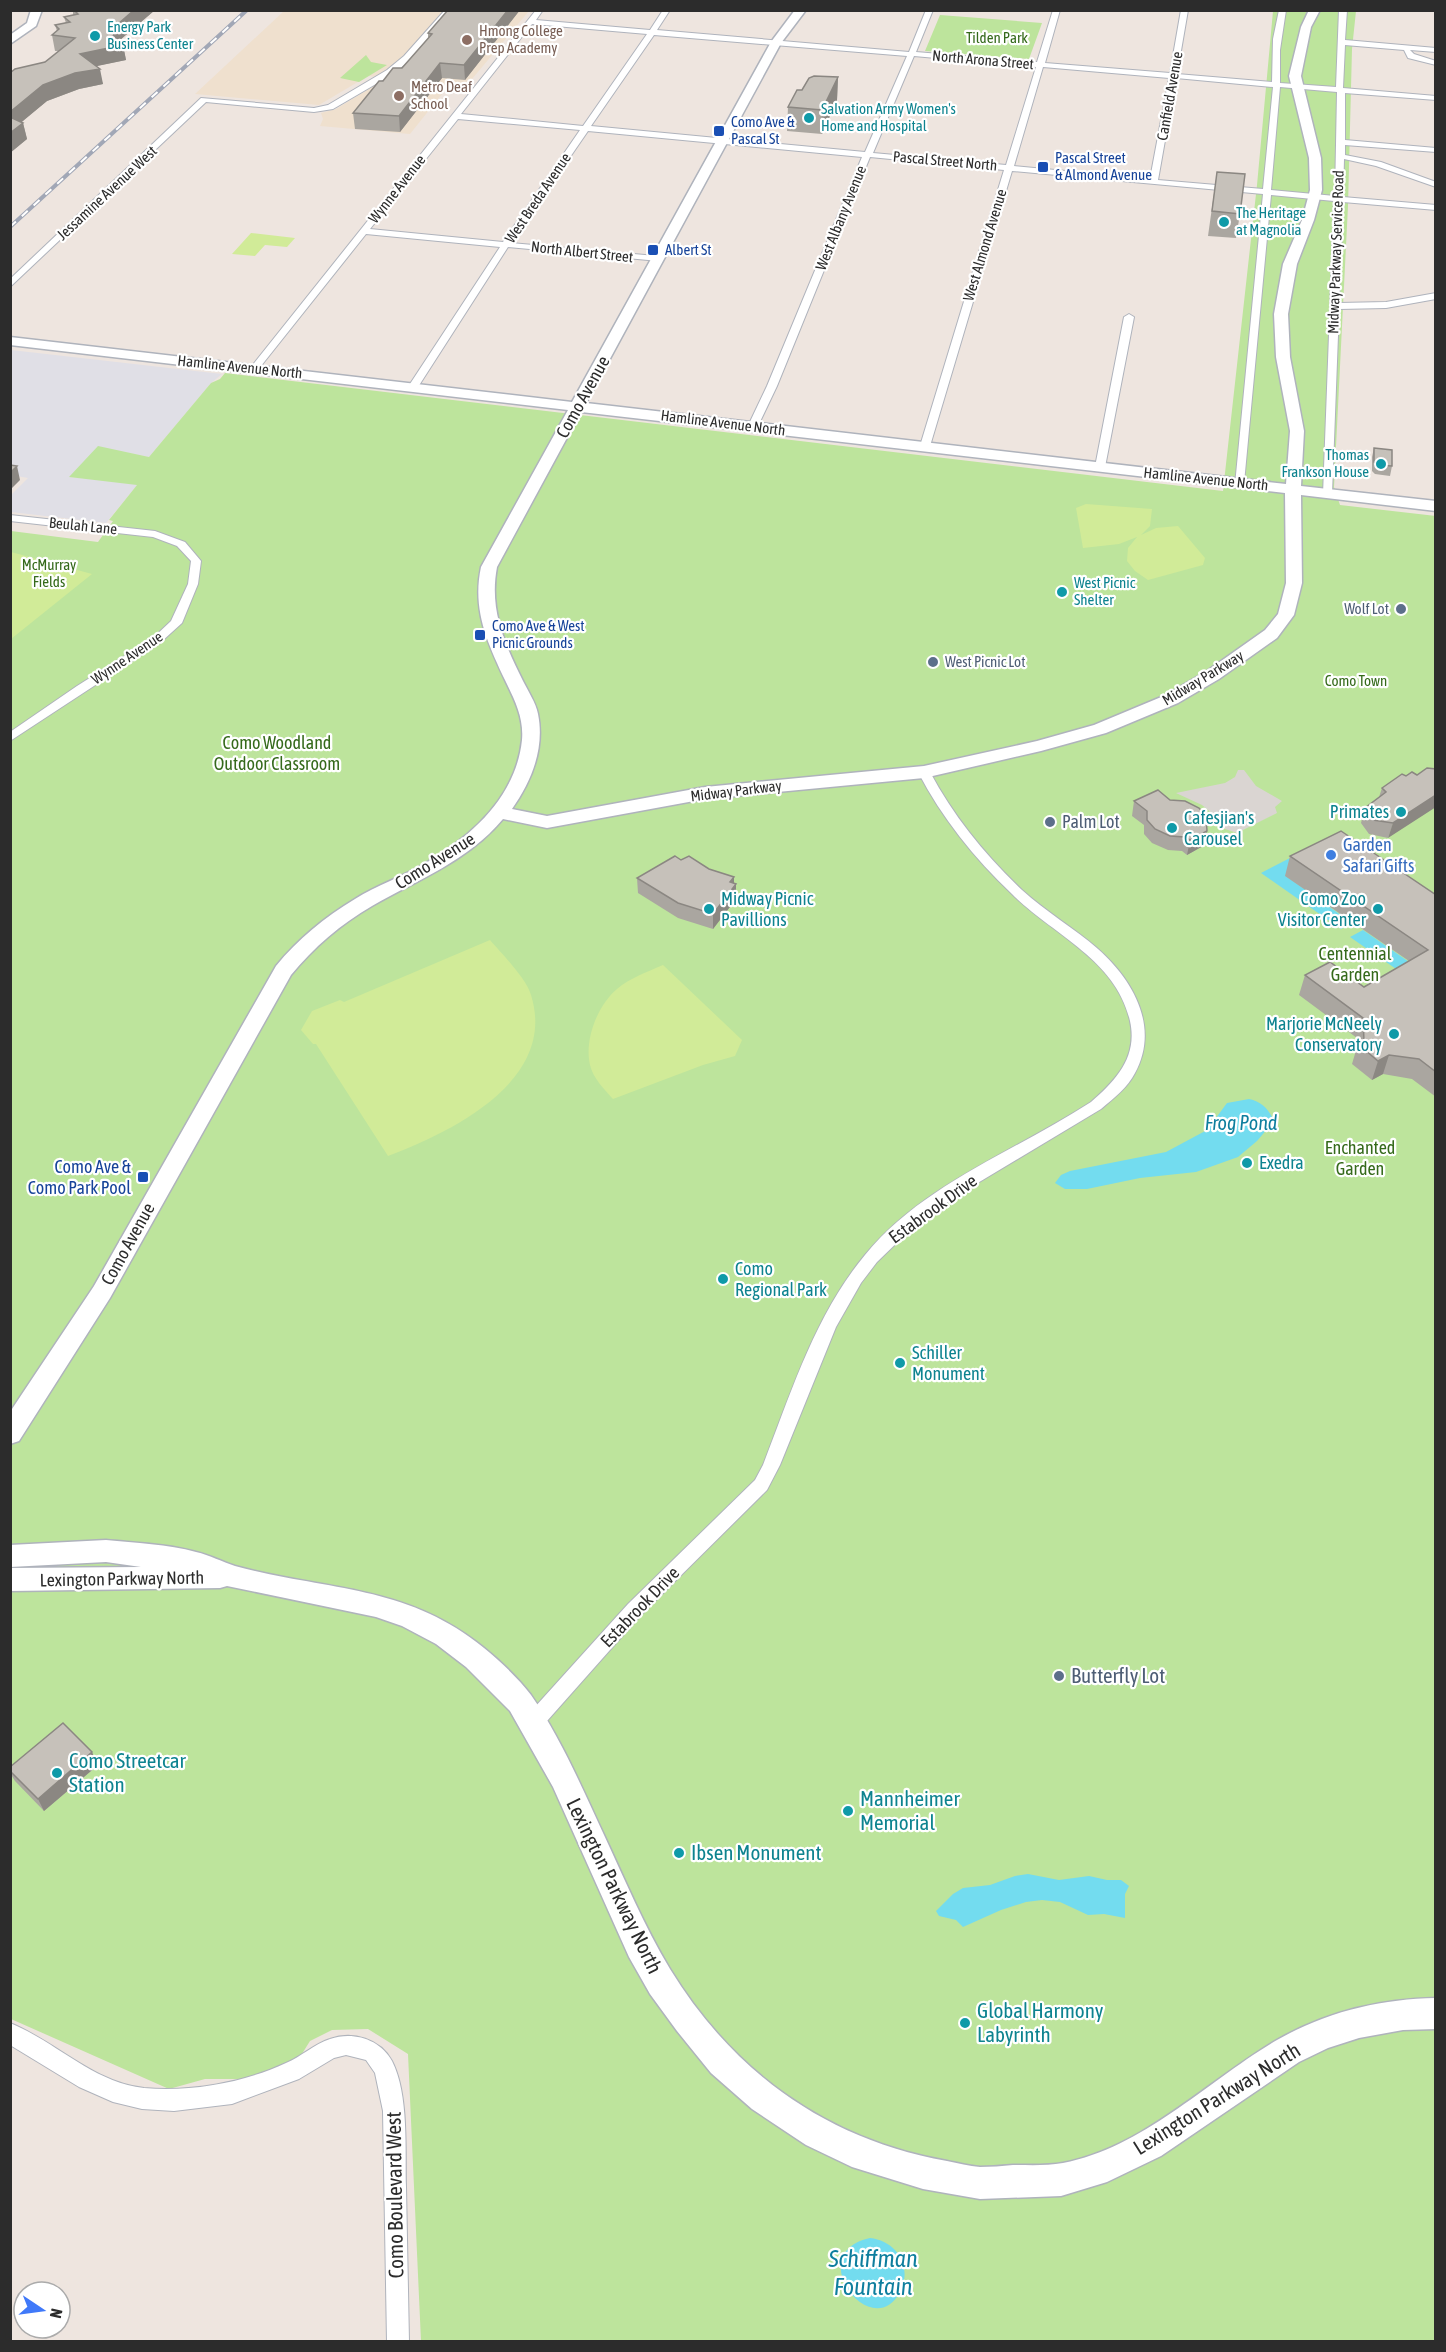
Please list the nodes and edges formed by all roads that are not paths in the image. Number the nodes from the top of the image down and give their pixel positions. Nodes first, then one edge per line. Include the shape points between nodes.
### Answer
1 (38, 10) edge
2 (449, 10) edge
3 (540, 10) edge
4 (667, 10) edge
5 (792, 10) edge
6 (801, 10) edge
7 (930, 10) edge
8 (1057, 10) edge
9 (1185, 10) edge
10 (1283, 10) edge
11 (1315, 10) edge
12 (1343, 10) edge
13 (20, 17) dead end
14 (530, 22) junction
15 (10, 29) edge
16 (651, 32) junction
17 (10, 41) edge
18 (776, 42) junction
19 (1341, 42) junction
20 (1407, 48) junction
21 (1436, 50) edge
22 (911, 53) junction
23 (1436, 63) edge
24 (1040, 64) junction
25 (1174, 76) junction
26 (1276, 85) junction
27 (1296, 87) junction
28 (1341, 90) junction
29 (1436, 98) edge
30 (454, 116) junction
31 (586, 128) junction
32 (722, 141) junction
33 (1341, 142) junction
34 (1436, 150) edge
35 (868, 154) junction
36 (1340, 156) junction
37 (1008, 167) junction
38 (1154, 181) junction
39 (1436, 185) edge
40 (1268, 192) junction
41 (1315, 196) junction
42 (1338, 198) junction
43 (1436, 208) edge
44 (364, 231) junction
45 (507, 244) junction
46 (656, 259) junction
47 (10, 284) edge
48 (1436, 296) edge
49 (1334, 306) junction
50 (1128, 318) dead end
51 (10, 341) edge
52 (254, 369) junction
53 (413, 387) junction
54 (579, 405) junction
55 (753, 426) junction
56 (925, 446) junction
57 (1100, 467) junction
58 (1239, 483) junction
59 (1293, 489) junction
60 (1327, 493) junction
61 (1436, 506) edge
62 (10, 518) edge
63 (156, 534) joint
64 (10, 738) edge
65 (924, 771) junction
66 (501, 813) junction
67 (10, 1434) edge
68 (10, 1556) edge
69 (234, 1576) junction
70 (10, 1580) edge
71 (532, 1724) junction
72 (1436, 2013) edge
73 (10, 2033) edge
74 (398, 2342) edge

1 - 17 street via 32,24
2 - 47 street, Jessamine Avenue West via 400,65 321,110 204,100
3 - 14 street, Wynne Avenue
4 - 16 street, West Breda Avenue
5 - 18 street, Como Avenue
6 - 18 street, Como Avenue
7 - 22 street, West Albany Avenue
8 - 24 street, West Almond Avenue
9 - 25 street, Canfield Avenue
10 - 26 street
11 - 27 street, Midway Parkway via 1301,46
12 - 19 street, Midway Parkway Service Road
13 - 15 street
14 - 16 street, North Arona Street
14 - 30 street, Wynne Avenue
16 - 18 street, North Arona Street
16 - 31 street, West Breda Avenue
18 - 22 street, North Arona Street
18 - 32 street, Como Avenue
19 - 20 street
19 - 28 street, Midway Parkway Service Road
20 - 21 street
20 - 23 street via 1408,54
22 - 24 street, North Arona Street
22 - 35 street, West Albany Avenue
24 - 25 street, North Arona Street
24 - 37 street, West Almond Avenue
25 - 26 street, North Arona Street
25 - 38 street, Canfield Avenue
26 - 27 street, North Arona Street
26 - 40 street
27 - 28 street, North Arona Street
27 - 41 street, Midway Parkway via 1316,169
28 - 29 street, North Arona Street
28 - 33 street, Midway Parkway Service Road
30 - 31 street, Pascal Street North
30 - 44 street, Wynne Avenue
31 - 32 street, Pascal Street North
31 - 45 street, West Breda Avenue
32 - 35 street, Pascal Street North
32 - 46 street, Como Avenue
33 - 34 street
33 - 36 street, Midway Parkway Service Road
35 - 37 street, Pascal Street North
35 - 55 street, West Albany Avenue
36 - 39 street via 1378,164
36 - 42 street, Midway Parkway Service Road
37 - 38 street, Pascal Street North
37 - 56 street, West Almond Avenue
38 - 40 street, Pascal Street North
40 - 41 street, Pascal Street North
40 - 58 street
41 - 42 street, Pascal Street North
41 - 59 street, Midway Parkway via 1290,264 1281,314 1283,357 1297,432
42 - 43 street, Pascal Street North
42 - 49 street, Midway Parkway Service Road
44 - 45 street, North Albert Street
44 - 52 street, Wynne Avenue
45 - 46 street, North Albert Street
45 - 53 street, West Breda Avenue
46 - 54 street, Como Avenue
48 - 49 street via 1386,305
49 - 60 street, Midway Parkway Service Road
50 - 57 street
51 - 52 street, Hamline Avenue North
52 - 53 street, Hamline Avenue North
53 - 54 street, Hamline Avenue North
54 - 55 street, Hamline Avenue North
54 - 66 street, Como Avenue via 485,577 485,610 526,706 531,727 525,771
55 - 56 street, Hamline Avenue North
56 - 57 street, Hamline Avenue North
57 - 58 street, Hamline Avenue North
58 - 59 street, Hamline Avenue North
59 - 60 street, Hamline Avenue North
59 - 65 street, Midway Parkway via 1293,593 1280,625 1261,643 1172,699 1100,729
60 - 61 street, Hamline Avenue North
62 - 63 street, Beulah Lane
63 - 64 street, Wynne Avenue via 181,544 196,561 194,584 176,623 157,640
65 - 66 street, Midway Parkway via 705,793 547,822
65 - 71 street, Estabrook Drive via 957,828 985,861 1119,978 1131,1001 1139,1032 1131,1066 1112,1093 1083,1116 955,1190 885,1243 846,1292 762,1484 617,1628
66 - 67 street, Como Avenue via 449,856 340,917 308,941 292,959 270,991 102,1292
68 - 69 street, Lexington Parkway North via 106,1551 194,1562
69 - 70 street, Lexington Parkway North
69 - 71 street, Lexington Parkway North via 357,1600 412,1618 476,1658 520,1702
71 - 72 street, Lexington Parkway North via 562,1778 640,1946 688,2020 722,2062 763,2098 822,2137 886,2162 980,2183 1061,2180 1107,2166 1150,2145 1288,2051 1322,2034 1359,2022
73 - 74 street, Como Boulevard West via 86,2080 142,2098 174,2100 232,2093 292,2072 330,2049 346,2045 373,2053 384,2068 394,2111

